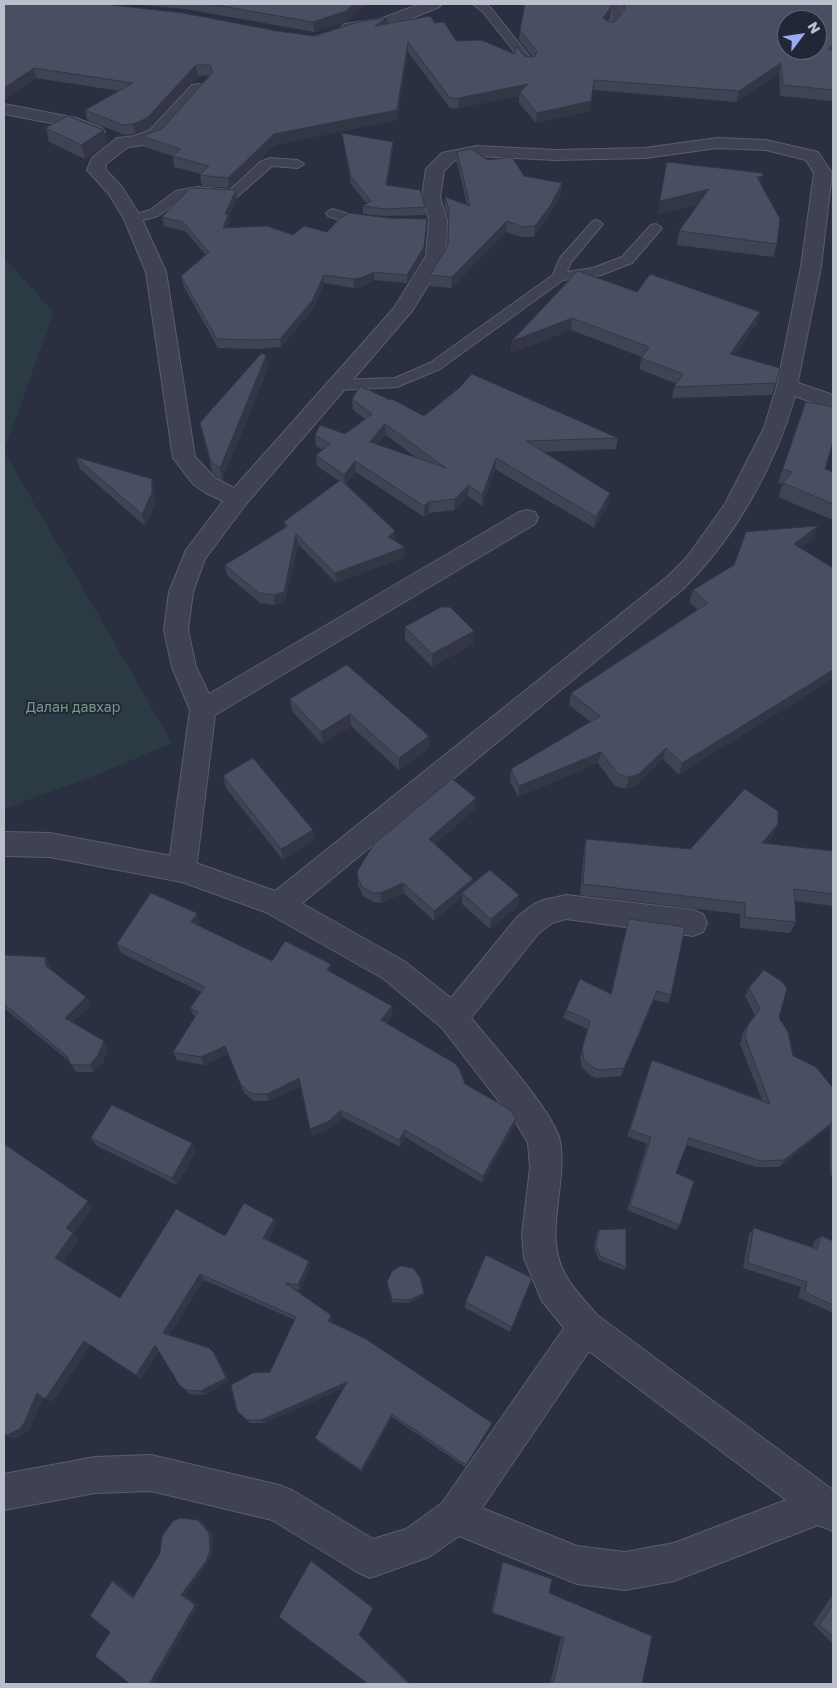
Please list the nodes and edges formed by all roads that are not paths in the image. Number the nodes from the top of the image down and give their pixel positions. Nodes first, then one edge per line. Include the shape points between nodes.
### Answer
1 (434, 4) edge
2 (478, 4) edge
3 (615, 4) edge
4 (609, 28) edge
5 (333, 32) edge
6 (529, 62) edge
7 (205, 81) edge
8 (4, 108) edge
9 (123, 142) junction
10 (298, 164) dead end
11 (332, 213) dead end
12 (133, 219) junction
13 (382, 222) edge
14 (597, 224) dead end
15 (656, 228) dead end
16 (559, 277) junction
17 (338, 385) junction
18 (787, 386) junction
19 (833, 403) edge
20 (238, 498) junction
21 (527, 518) dead end
22 (203, 710) junction
23 (4, 844) edge
24 (182, 870) junction
25 (279, 905) junction
26 (693, 923) dead end
27 (454, 1018) junction
28 (585, 1327) junction
29 (4, 1492) edge
30 (828, 1509) edge
31 (455, 1516) junction

1 - 5 street via 383,23 360,24
2 - 6 lane via 487,10
3 - 4 lane via 618,18
7 - 9 street via 156,134 138,141
8 - 9 street via 70,122
9 - 12 street via 98,162 96,170 116,191
10 - 12 lane via 270,162 233,194 197,191 180,194 154,213
11 - 13 lane via 354,220
12 - 20 street via 156,272 184,458 202,481 217,491
14 - 16 lane via 565,261
15 - 16 lane via 627,260 596,272
16 - 17 lane via 435,366 397,382
17 - 18 street via 402,311 436,256 431,197 435,169 448,157 477,151 555,155 645,153 717,143 766,145 812,156 822,173 812,268
17 - 20 street
18 - 19 street
18 - 25 street via 774,428 742,494 695,564
20 - 22 street via 194,556 181,592 176,630 184,667
21 - 22 street
22 - 24 street
23 - 24 street via 50,845
24 - 25 street
25 - 27 street via 394,970
26 - 27 street via 566,907 544,913 528,926
27 - 28 street via 529,1115 544,1140 546,1168 539,1234 541,1258 554,1289
28 - 30 street
28 - 31 street
29 - 31 street via 95,1475 151,1473 279,1503 370,1559 416,1544
30 - 31 street via 674,1562 625,1571 576,1565

